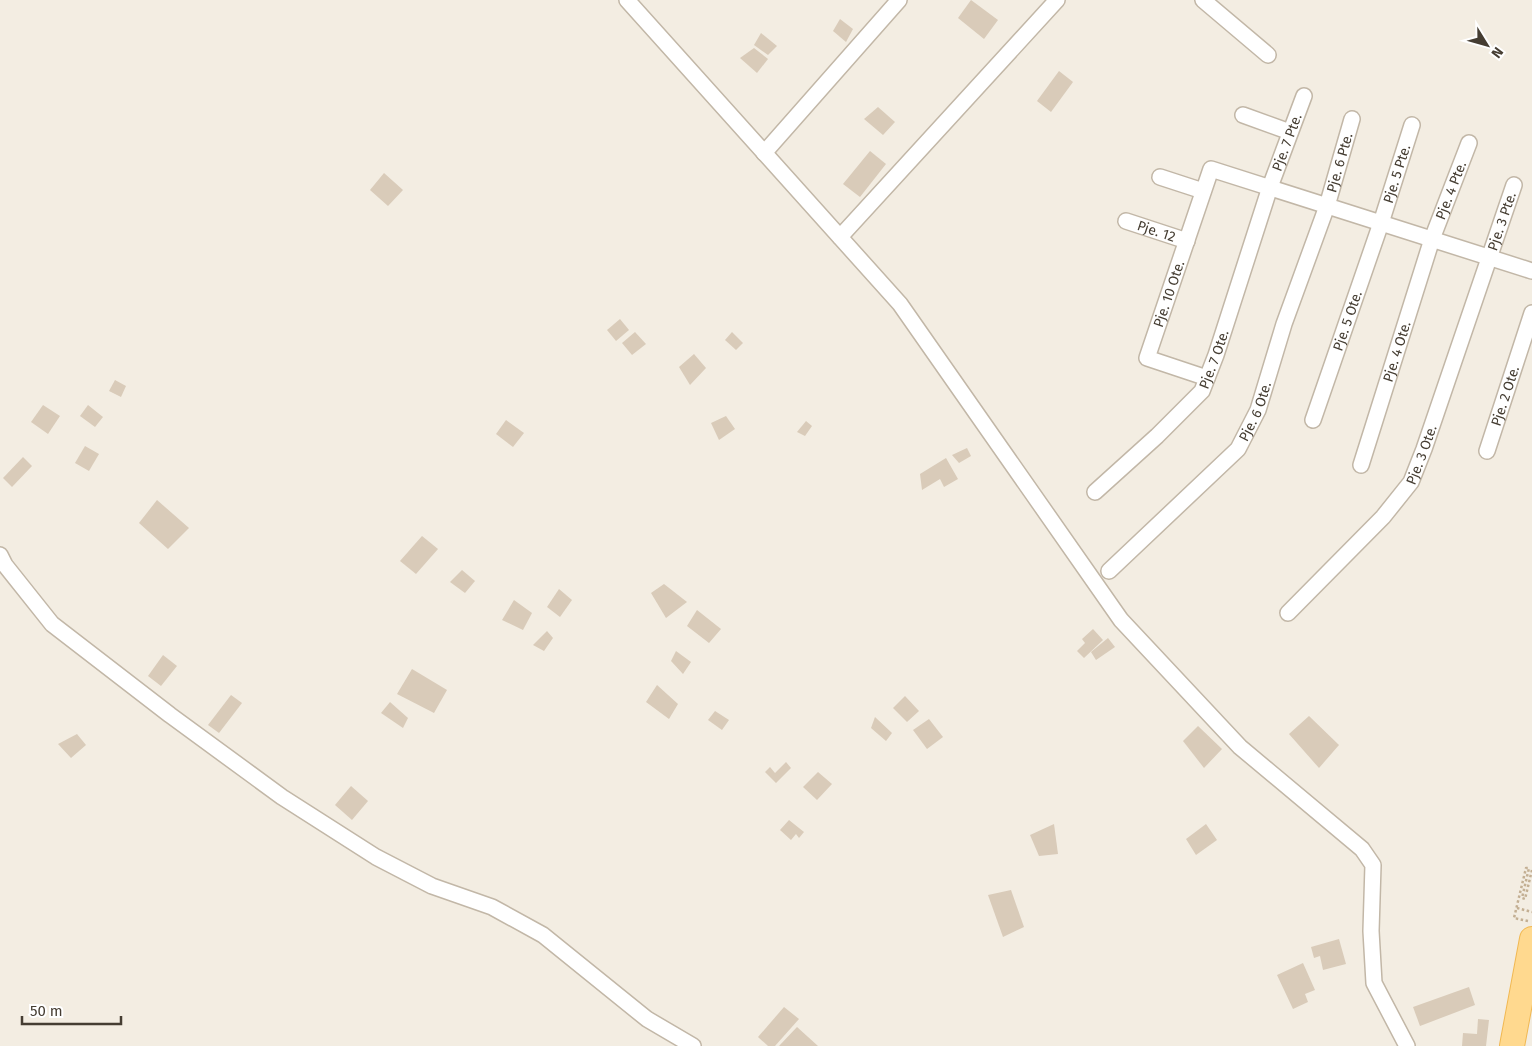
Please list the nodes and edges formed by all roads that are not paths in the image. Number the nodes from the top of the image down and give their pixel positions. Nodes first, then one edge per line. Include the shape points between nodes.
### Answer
1 (627, 0) edge
2 (899, 0) edge
3 (1057, 0) edge
4 (1203, 0) edge
5 (1268, 55) dead end
6 (1304, 96) dead end
7 (1243, 115) dead end
8 (1352, 119) dead end
9 (1412, 125) dead end
10 (1290, 132) junction
11 (1469, 143) dead end
12 (764, 153) junction
13 (1160, 177) dead end
14 (1514, 186) dead end
15 (1270, 187) junction
16 (1203, 191) junction
17 (1327, 206) junction
18 (1126, 222) dead end
19 (1381, 223) junction
20 (840, 237) junction
21 (1432, 239) junction
22 (1187, 240) junction
23 (1488, 257) junction
24 (1532, 271) edge
25 (1532, 313) edge
26 (1207, 378) junction
27 (1313, 420) dead end
28 (1487, 451) dead end
29 (1361, 465) dead end
30 (1095, 492) dead end
31 (0, 555) edge
32 (1109, 570) dead end
33 (1288, 613) dead end
34 (1532, 939) edge
35 (693, 1046) edge
36 (1407, 1046) edge
37 (1512, 1046) edge

1 - 12 street
2 - 12 street
3 - 20 street
4 - 5 street
6 - 10 street, Pje. 7 Pte.
7 - 10 street
8 - 17 street, Pje. 6 Pte.
9 - 19 street, Pje. 5 Pte.
10 - 15 street, Pje. 7 Pte.
11 - 21 street, Pje. 4 Pte.
12 - 20 street
13 - 16 street
14 - 23 street, Pje. 3 Pte.
15 - 16 street, Pje. 10 Ote. via 1211,169
15 - 17 street
15 - 26 street, Pje. 7 Ote.
16 - 22 street, Pje. 10 Ote.
17 - 19 street
17 - 32 street, Pje. 6 Ote. via 1284,324 1258,410 1238,449
18 - 22 street, Pje. 12
19 - 21 street
19 - 27 street, Pje. 5 Ote.
20 - 36 street via 900,304 1121,620 1240,747 1362,849 1373,865 1374,983
21 - 23 street
21 - 29 street, Pje. 4 Ote.
22 - 26 street, Pje. 10 Ote. via 1147,358
23 - 24 street
23 - 33 street, Pje. 3 Ote. via 1411,482 1383,517
25 - 28 street, Pje. 2 Ote.
26 - 30 street, Pje. 7 Ote. via 1202,391
31 - 35 street via 52,624 274,791 376,857 432,886 492,906 543,935 647,1019
34 - 37 main road

